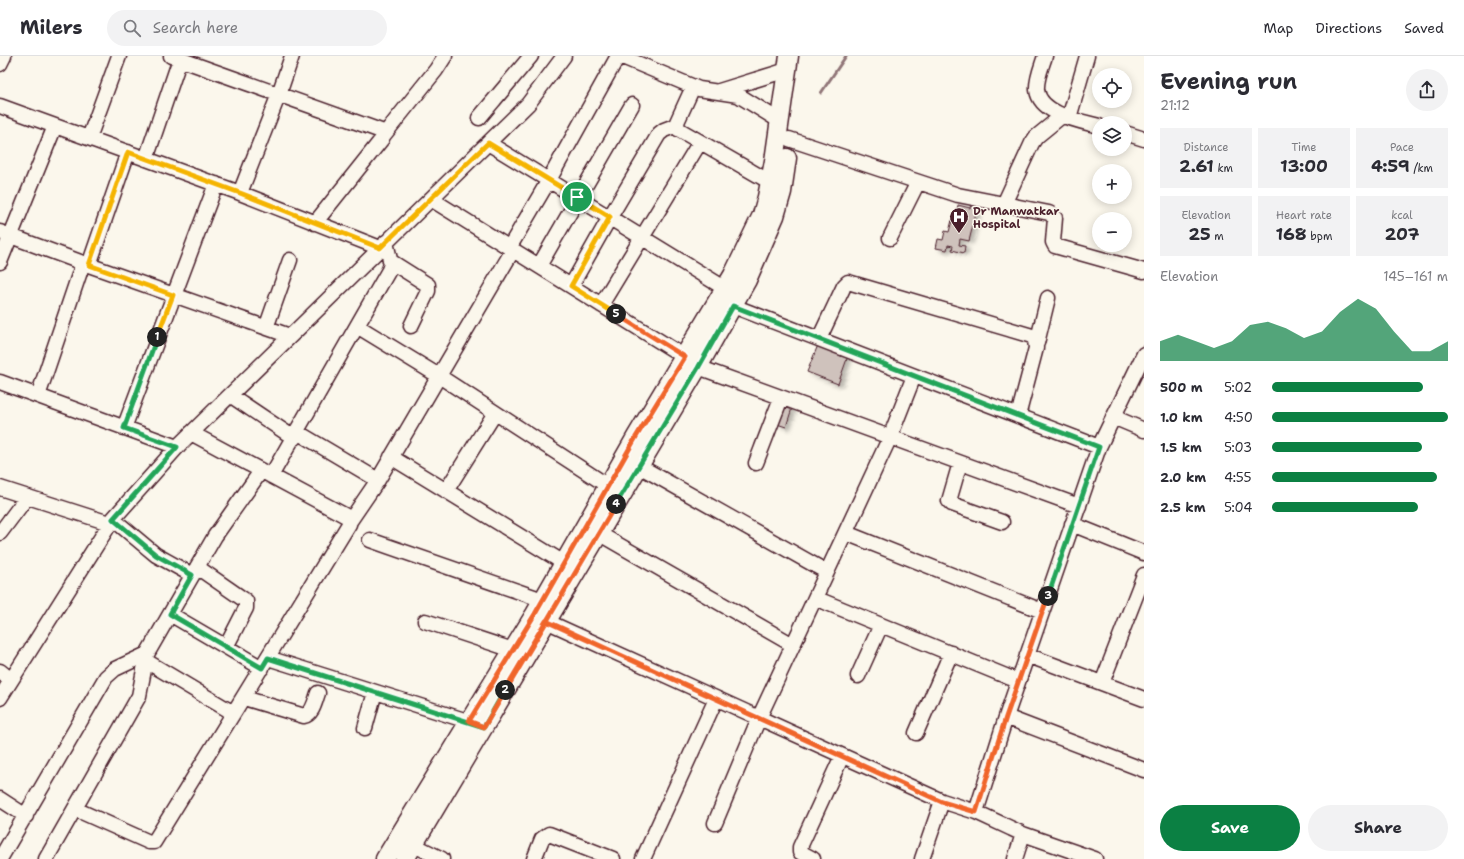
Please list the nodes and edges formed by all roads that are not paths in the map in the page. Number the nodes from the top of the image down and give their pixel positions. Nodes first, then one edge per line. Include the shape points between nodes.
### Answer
1 (4, 56) edge
2 (119, 56) edge
3 (292, 56) edge
4 (445, 56) edge
5 (531, 56) edge
6 (564, 56) edge
7 (619, 56) edge
8 (801, 56) edge
9 (1045, 56) edge
10 (1087, 56) edge
11 (175, 58) edge
12 (788, 63) edge
13 (0, 64) edge
14 (694, 87) junction
15 (716, 92) junction
16 (279, 94) junction
17 (632, 105) dead end
18 (0, 106) edge
19 (1066, 117) junction
20 (479, 118) dead end
21 (780, 121) junction
22 (1092, 124) edge
23 (676, 125) junction
24 (55, 126) junction
25 (1132, 135) edge
26 (383, 136) junction
27 (88, 138) junction
28 (789, 138) junction
29 (1144, 138) edge
30 (700, 142) junction
31 (488, 143) junction
32 (128, 152) junction
33 (146, 159) junction
34 (549, 180) junction
35 (770, 182) junction
36 (918, 182) junction
37 (216, 184) junction
38 (240, 193) junction
39 (577, 197) junction
40 (431, 199) junction
41 (1004, 204) junction
42 (610, 217) junction
43 (315, 223) junction
44 (5, 233) edge
45 (642, 237) junction
46 (890, 238) dead end
47 (383, 245) junction
48 (511, 249) junction
49 (290, 260) dead end
50 (390, 261) junction
51 (0, 262) edge
52 (86, 264) junction
53 (539, 266) junction
54 (1144, 271) edge
55 (571, 286) junction
56 (726, 288) junction
57 (173, 295) junction
58 (1048, 298) dead end
59 (601, 305) junction
60 (733, 306) junction
61 (357, 326) junction
62 (411, 326) dead end
63 (266, 328) junction
64 (290, 336) junction
65 (819, 339) junction
66 (1036, 343) junction
67 (1144, 354) edge
68 (691, 362) junction
69 (439, 376) junction
70 (914, 376) junction
71 (0, 382) edge
72 (230, 395) junction
73 (38, 396) junction
74 (781, 398) junction
75 (495, 413) junction
76 (1018, 416) junction
77 (1113, 417) junction
78 (124, 428) junction
79 (1144, 430) edge
80 (191, 433) junction
81 (296, 435) junction
82 (890, 437) junction
83 (177, 447) junction
84 (1099, 447) junction
85 (391, 457) junction
86 (960, 463) junction
87 (756, 464) dead end
88 (639, 466) junction
89 (266, 473) junction
90 (378, 480) junction
91 (608, 486) junction
92 (0, 488) edge
93 (446, 491) junction
94 (28, 497) junction
95 (1079, 506) junction
96 (111, 521) junction
97 (350, 521) junction
98 (1002, 522) dead end
99 (1072, 524) junction
100 (0, 533) edge
101 (598, 533) junction
102 (846, 533) junction
103 (370, 540) dead end
104 (1144, 553) edge
105 (564, 563) junction
106 (195, 571) junction
107 (827, 572) junction
108 (1144, 574) edge
109 (815, 598) junction
110 (543, 600) junction
111 (1042, 611) junction
112 (170, 614) junction
113 (546, 621) junction
114 (425, 622) dead end
115 (881, 625) junction
116 (793, 645) junction
117 (226, 647) junction
118 (513, 650) junction
119 (951, 653) junction
120 (1027, 655) junction
121 (147, 658) junction
122 (265, 663) junction
123 (0, 671) edge
124 (858, 676) dead end
125 (1012, 678) junction
126 (12, 680) junction
127 (1102, 683) junction
128 (376, 692) junction
129 (318, 693) dead end
130 (0, 698) edge
131 (716, 699) junction
132 (1144, 699) edge
133 (240, 704) junction
134 (1006, 717) junction
135 (759, 718) junction
136 (476, 724) junction
137 (365, 728) dead end
138 (916, 733) dead end
139 (842, 756) junction
140 (1144, 770) edge
141 (0, 799) edge
142 (948, 804) junction
143 (75, 809) junction
144 (973, 811) junction
145 (26, 816) junction
146 (715, 823) dead end
147 (1023, 834) junction
148 (406, 847) edge
149 (1080, 856) edge
150 (0, 859) edge
151 (46, 859) edge
152 (385, 859) edge
153 (442, 859) edge
154 (534, 859) edge
155 (613, 859) edge
156 (643, 859) edge
157 (813, 859) edge
158 (922, 859) edge
159 (1015, 859) edge
160 (1095, 859) edge

1 - 13 street
2 - 27 street
3 - 16 street
4 - 26 street
5 - 20 street
6 - 31 street via 528,104
7 - 14 street
7 - 34 street
8 - 28 main road
9 - 19 street via 1037,91 1049,108
10 - 19 street
11 - 16 street
11 - 33 street
12 - 15 street
12 - 21 main road
14 - 15 street
14 - 23 street
15 - 21 street via 738,96
16 - 26 street via 381,131
16 - 38 street
17 - 39 street
18 - 24 street
19 - 22 street
19 - 41 street via 1036,137
21 - 35 main road
23 - 30 street via 678,129
23 - 42 street via 659,134
24 - 27 street
24 - 44 street
25 - 29 street
26 - 43 street
27 - 32 street
28 - 36 street
28 - 60 main road via 782,192 775,216
30 - 35 street
30 - 45 street
31 - 34 street
31 - 40 street
32 - 33 street
32 - 52 street
33 - 37 street
34 - 39 street
34 - 48 street
35 - 56 main road via 762,215
36 - 41 street via 958,195
36 - 46 street
37 - 38 street
37 - 57 street
38 - 43 street
39 - 42 street
39 - 53 street
40 - 47 street
40 - 48 street
41 - 54 street via 1053,215 1056,221 1053,242 1055,246
42 - 45 street
42 - 55 street
43 - 47 street
44 - 51 street
44 - 52 street
45 - 56 street
45 - 59 street
47 - 50 street
47 - 64 street
48 - 53 street
48 - 69 street
49 - 63 street
50 - 61 street via 389,270
50 - 62 street via 428,285 428,291
52 - 57 street
52 - 73 street
53 - 55 street
55 - 59 street
56 - 68 main road
57 - 63 street
57 - 78 street
58 - 66 street
59 - 68 street
60 - 65 street
60 - 68 main road
61 - 69 street
61 - 81 street
63 - 64 street
64 - 72 street
65 - 66 street via 848,282 1032,336
65 - 70 street
66 - 76 street
67 - 77 street
68 - 74 street
68 - 88 main road
68 - 91 main road
69 - 75 street
69 - 85 street
70 - 76 street
70 - 82 street
71 - 73 street
72 - 80 street
72 - 81 street
73 - 78 street
74 - 82 street
74 - 87 street
75 - 91 street
75 - 93 street
76 - 84 street
77 - 79 street
77 - 84 street
78 - 83 street
80 - 83 street
80 - 89 street
81 - 89 street
81 - 90 street
82 - 86 street
82 - 102 street
83 - 96 street
84 - 95 street
85 - 90 street
85 - 93 street
86 - 95 street
86 - 98 street via 949,501
88 - 101 main road
88 - 107 street
89 - 97 street via 346,516
89 - 106 street via 215,536
90 - 97 street
91 - 105 main road
92 - 94 street
93 - 105 street
94 - 96 street
94 - 100 street
95 - 99 street
96 - 106 street via 156,555
96 - 126 street
97 - 122 street
99 - 104 street
99 - 111 street
101 - 113 main road
101 - 116 street
102 - 107 street
102 - 111 street
103 - 110 street
105 - 110 main road
106 - 112 street
106 - 117 street via 246,601 246,608
107 - 109 street
108 - 127 street
109 - 115 street
109 - 116 street
110 - 118 main road
111 - 120 street
112 - 117 street
112 - 121 street
113 - 131 street
113 - 136 main road
114 - 118 street
115 - 119 street
115 - 124 street
116 - 135 street
117 - 122 street
118 - 136 main road
119 - 125 street
119 - 138 street
120 - 125 street
120 - 127 street
121 - 133 street via 230,711
121 - 143 street via 138,696
121 - 145 street via 115,669 106,677
122 - 128 street
122 - 133 street
123 - 126 street
125 - 134 street
126 - 130 street
127 - 132 street
128 - 136 street
128 - 137 street
129 - 133 street via 306,716
131 - 135 street
131 - 156 street
133 - 143 street via 154,842
134 - 140 street
134 - 144 street
135 - 139 street
135 - 146 street
136 - 148 main road
139 - 142 street
139 - 157 street via 800,847 800,852
141 - 145 street
142 - 144 street
142 - 158 street
143 - 151 street
144 - 147 street
145 - 150 street
147 - 149 street
147 - 159 street
148 - 152 main road
148 - 153 street
149 - 160 street
154 - 155 street via 542,839 549,834

